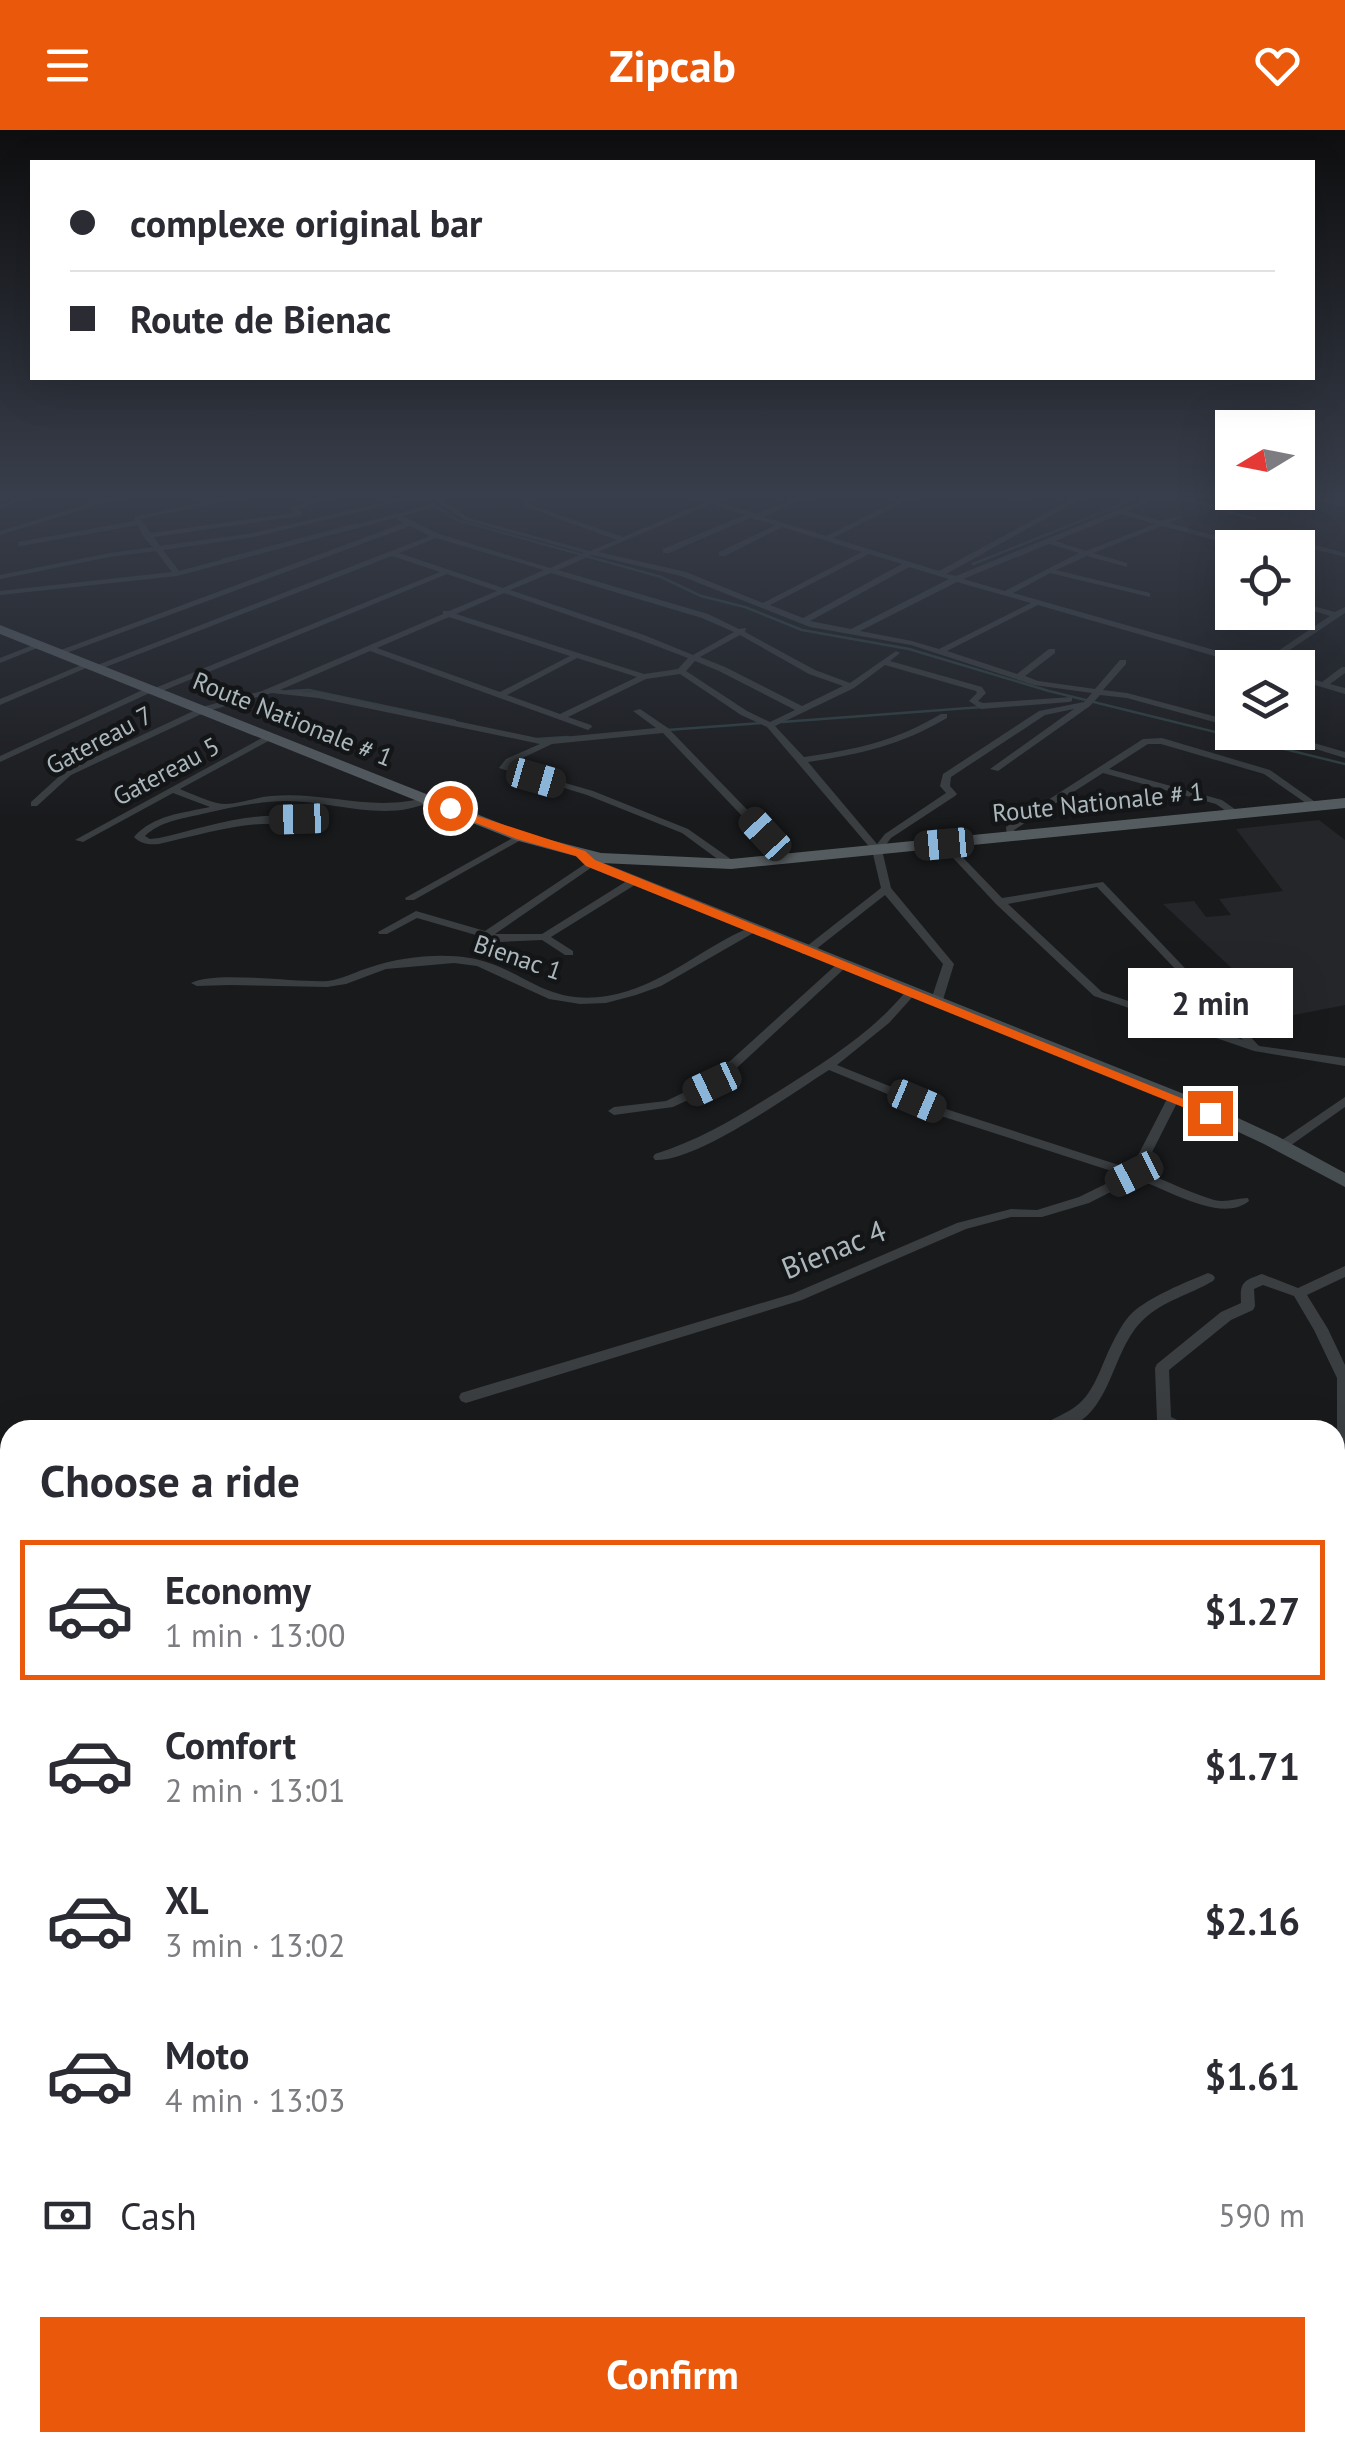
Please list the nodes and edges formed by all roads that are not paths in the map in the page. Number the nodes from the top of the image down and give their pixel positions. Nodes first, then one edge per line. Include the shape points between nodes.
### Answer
1 (200, 602) edge
2 (263, 602) edge
3 (372, 602) edge
4 (471, 602) edge
5 (533, 602) edge
6 (655, 602) edge
7 (759, 602) edge
8 (771, 602) edge
9 (838, 602) edge
10 (909, 602) edge
11 (1038, 602) edge
12 (1039, 602) edge
13 (766, 605) junction
14 (1315, 607) edge
15 (1341, 612) edge
16 (446, 614) junction
17 (804, 621) junction
18 (0, 629) edge
19 (743, 630) junction
20 (852, 632) junction
21 (42, 645) junction
22 (368, 647) junction
23 (1287, 650) edge
24 (1052, 651) dead end
25 (941, 652) junction
26 (1215, 652) edge
27 (896, 653) dead end
28 (61, 654) junction
29 (577, 655) junction
30 (693, 658) junction
31 (0, 661) edge
32 (1123, 662) dead end
33 (887, 663) junction
34 (94, 667) junction
35 (1345, 669) edge
36 (680, 671) junction
37 (1020, 676) junction
38 (644, 678) junction
39 (1315, 682) edge
40 (1323, 685) junction
41 (851, 686) junction
42 (154, 689) junction
43 (1345, 691) edge
44 (265, 693) junction
45 (502, 694) junction
46 (1090, 698) junction
47 (0, 702) edge
48 (802, 710) junction
49 (638, 711) dead end
50 (196, 713) junction
51 (563, 716) junction
52 (944, 716) dead end
53 (1215, 721) edge
54 (770, 725) junction
55 (588, 727) dead end
56 (665, 730) junction
57 (271, 736) junction
58 (554, 742) junction
59 (1315, 746) edge
60 (1345, 755) edge
61 (0, 759) edge
62 (802, 760) junction
63 (995, 769) dead end
64 (1100, 769) junction
65 (173, 790) junction
66 (428, 800) junction
67 (1345, 803) edge
68 (34, 804) dead end
69 (1316, 806) junction
70 (220, 808) junction
71 (1236, 814) junction
72 (318, 828) dead end
73 (1010, 836) junction
74 (521, 837) junction
75 (80, 840) dead end
76 (944, 844) junction
77 (877, 850) junction
78 (586, 858) junction
79 (788, 860) junction
80 (731, 864) junction
81 (634, 881) junction
82 (886, 889) junction
83 (410, 898) dead end
84 (1000, 902) junction
85 (751, 930) junction
86 (383, 932) dead end
87 (488, 934) junction
88 (544, 937) junction
89 (806, 952) junction
90 (569, 953) dead end
91 (841, 966) junction
92 (197, 983) dead end
93 (911, 992) junction
94 (936, 1003) junction
95 (1258, 1049) junction
96 (1345, 1050) edge
97 (1310, 1058) junction
98 (1345, 1062) edge
99 (830, 1066) junction
100 (1174, 1097) junction
101 (1345, 1100) edge
102 (614, 1111) dead end
103 (1283, 1145) junction
104 (659, 1157) dead end
105 (1134, 1174) junction
106 (1345, 1181) edge
107 (1243, 1202) dead end
108 (1345, 1271) edge
109 (1208, 1278) dead end
110 (1299, 1293) junction
111 (1345, 1378) edge
112 (466, 1396) dead end
113 (1070, 1420) edge
114 (1164, 1420) edge
115 (1345, 1441) edge

1 - 28 street
2 - 34 street
3 - 42 street
4 - 16 street
5 - 30 street
6 - 19 street
7 - 13 street
8 - 13 street
9 - 17 street
10 - 20 street
11 - 25 street
12 - 26 street
13 - 17 street
14 - 15 street
15 - 23 street
16 - 22 street
16 - 29 street
17 - 20 street
18 - 21 main road, Route Nationale # 1
19 - 30 street
19 - 41 street via 803,671
20 - 25 street
21 - 28 main road, Route Nationale # 1
21 - 31 street
22 - 44 street
22 - 45 street
24 - 37 street
25 - 37 street
27 - 33 street
28 - 34 main road, Route Nationale # 1
29 - 38 street
29 - 45 street
30 - 36 street
30 - 48 street
32 - 46 street
33 - 41 street
33 - 46 street via 980,690 973,701 981,706
34 - 42 main road, Route Nationale # 1
34 - 47 street
35 - 40 street
36 - 38 street
36 - 54 street
37 - 46 street
38 - 51 street
39 - 40 street
40 - 43 street
41 - 48 street
42 - 50 main road, Route Nationale # 1
42 - 61 street
44 - 50 street, Gatereau 7
44 - 58 street via 304,692
45 - 51 street
46 - 53 street
46 - 63 street
46 - 77 street via 1042,713 946,776 952,794
48 - 54 street
49 - 56 street
50 - 57 main road, Route Nationale # 1
50 - 68 street, Gatereau 7 via 68,773
51 - 55 street
52 - 62 street via 905,740
54 - 62 street
56 - 58 street
56 - 79 street
57 - 65 street, Gatereau 5
57 - 66 main road, Route Nationale # 1
58 - 80 street via 508,760 504,768 590,792 684,831
59 - 60 street
62 - 77 street
64 - 69 street via 1140,742 1162,740 1267,772
64 - 71 street via 1218,802
64 - 73 street via 1009,830
65 - 70 street
65 - 75 street, Gatereau 5
66 - 70 street via 393,808 286,798
66 - 74 main road, Route Nationale # 1
67 - 69 main road, Route Nationale # 1
69 - 71 main road, Route Nationale # 1
70 - 72 street via 153,824 139,837 158,841 268,820 299,819
71 - 73 main road, Route Nationale # 1
73 - 76 main road, Route Nationale # 1
74 - 78 main road, Route Nationale # 1
74 - 83 street
76 - 77 main road, Route Nationale # 1
76 - 84 street
77 - 79 main road, Route Nationale # 1
77 - 82 street
78 - 80 main road, Route Nationale # 1
78 - 81 main road
78 - 87 street
79 - 80 main road, Route Nationale # 1
81 - 85 main road
81 - 88 street
82 - 89 street
82 - 94 street via 949,964
84 - 95 street via 1098,994
84 - 95 street via 1099,884
85 - 89 main road
85 - 92 street, Bienac 1 via 625,998 554,997 485,964 457,959 386,966 330,984 236,978
86 - 87 street via 416,914
87 - 88 street
88 - 90 street
89 - 91 main road
91 - 93 main road
91 - 102 street via 712,1084 669,1104
93 - 94 main road
93 - 99 street
94 - 100 main road
95 - 97 street
96 - 97 street
97 - 98 street
99 - 104 street via 732,1128
99 - 105 street via 946,1113
100 - 103 main road
100 - 105 street
101 - 103 street
103 - 106 main road
105 - 107 street via 1223,1207
105 - 112 street, Bienac 4 via 1084,1200 962,1226 797,1297
108 - 110 street
109 - 113 street via 1136,1316 1095,1400
110 - 111 street
110 - 114 street via 1262,1279 1247,1286 1248,1306 1162,1368
111 - 115 street

